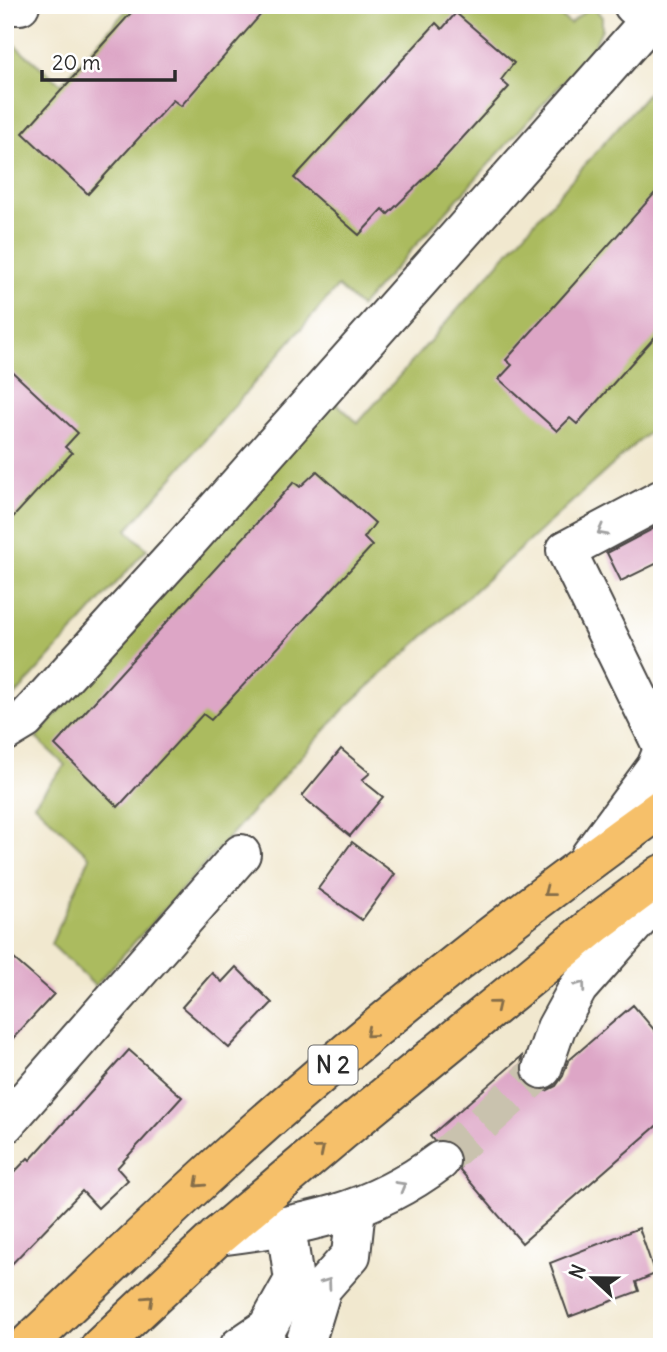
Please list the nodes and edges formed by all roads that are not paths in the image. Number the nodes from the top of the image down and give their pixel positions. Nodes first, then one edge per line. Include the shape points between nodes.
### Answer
1 (13, 5) edge
2 (20, 5) edge
3 (648, 19) edge
4 (662, 499) edge
5 (5, 732) edge
6 (662, 746) edge
7 (662, 752) edge
8 (662, 808) edge
9 (242, 854) dead end
10 (586, 862) junction
11 (662, 874) edge
12 (662, 893) edge
13 (542, 1069) tunnel mouth
14 (5, 1124) edge
15 (440, 1161) tunnel mouth
16 (356, 1208) junction
17 (286, 1227) junction
18 (218, 1236) junction
19 (25, 1347) edge
20 (100, 1347) edge
21 (239, 1347) edge
22 (304, 1347) edge

1 - 2 street
3 - 5 street via 176,555 25,720
4 -> 6 street via 566,550
7 - 10 street via 656,767
8 - 10 highway, N 2
9 - 14 street
10 -> 19 highway, N 2 via 384,1021 260,1128
18 -> 11 highway, N 2 via 595,923
13 -> 12 street via 556,1028 578,988
16 -> 15 street via 378,1200
16 - 17 street
22 -> 16 street via 322,1288 351,1255
17 - 18 street
17 - 21 street via 294,1280 267,1328
20 -> 18 highway, N 2

